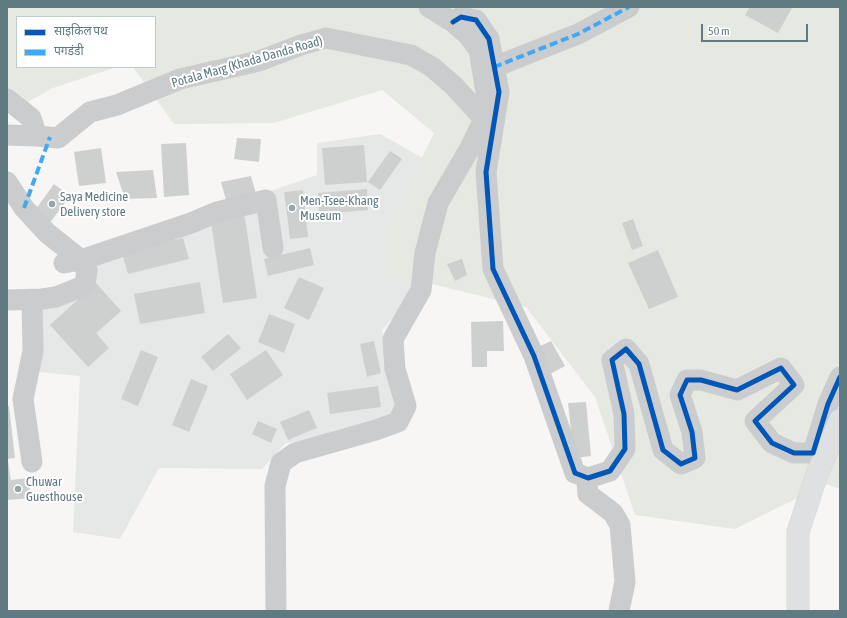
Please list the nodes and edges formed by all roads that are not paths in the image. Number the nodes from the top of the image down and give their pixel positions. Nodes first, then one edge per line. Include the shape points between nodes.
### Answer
1 (429, 7) edge
2 (629, 7) edge
3 (453, 22) junction
4 (494, 66) junction
5 (7, 99) edge
6 (484, 119) junction
7 (7, 135) edge
8 (37, 136) junction
9 (7, 182) edge
10 (273, 248) dead end
11 (71, 262) junction
12 (7, 300) edge
13 (32, 300) junction
14 (840, 377) edge
15 (840, 420) edge
16 (32, 462) dead end
17 (588, 478) junction
18 (276, 611) edge
19 (619, 611) edge
20 (798, 611) edge

1 - 3 street
2 - 4 street via 578,34
3 - 4 street via 461,17 476,20 489,39
3 - 6 street via 467,34 479,50 486,92
4 - 17 street via 499,92 486,172 493,269 534,356 575,472
5 - 8 street via 31,118
6 - 8 street, Potala Marg (Khada Danda Road) via 454,86 432,67 411,55 326,38 259,61 180,79 117,105 90,112 58,138
6 - 18 street via 438,203 425,253 421,290 393,339 395,369 406,406 398,422 295,453 281,463 275,486
7 - 8 street, Potala Marg (Khada Danda Road)
9 - 11 street via 24,208 47,232 63,244
10 - 11 street via 266,200 217,212
11 - 13 street via 87,270 85,285 56,297
12 - 13 street
13 - 16 street via 33,351 23,399
14 - 17 street via 828,404 813,453 794,453 772,442 755,421 794,385 781,368 737,390 701,380 687,380 680,395 692,432 695,458 680,464 663,450 639,364 626,349 612,360 624,414 625,449 610,471
15 - 20 main road via 817,474 798,532
17 - 19 street via 588,494 614,513 620,525 625,582

